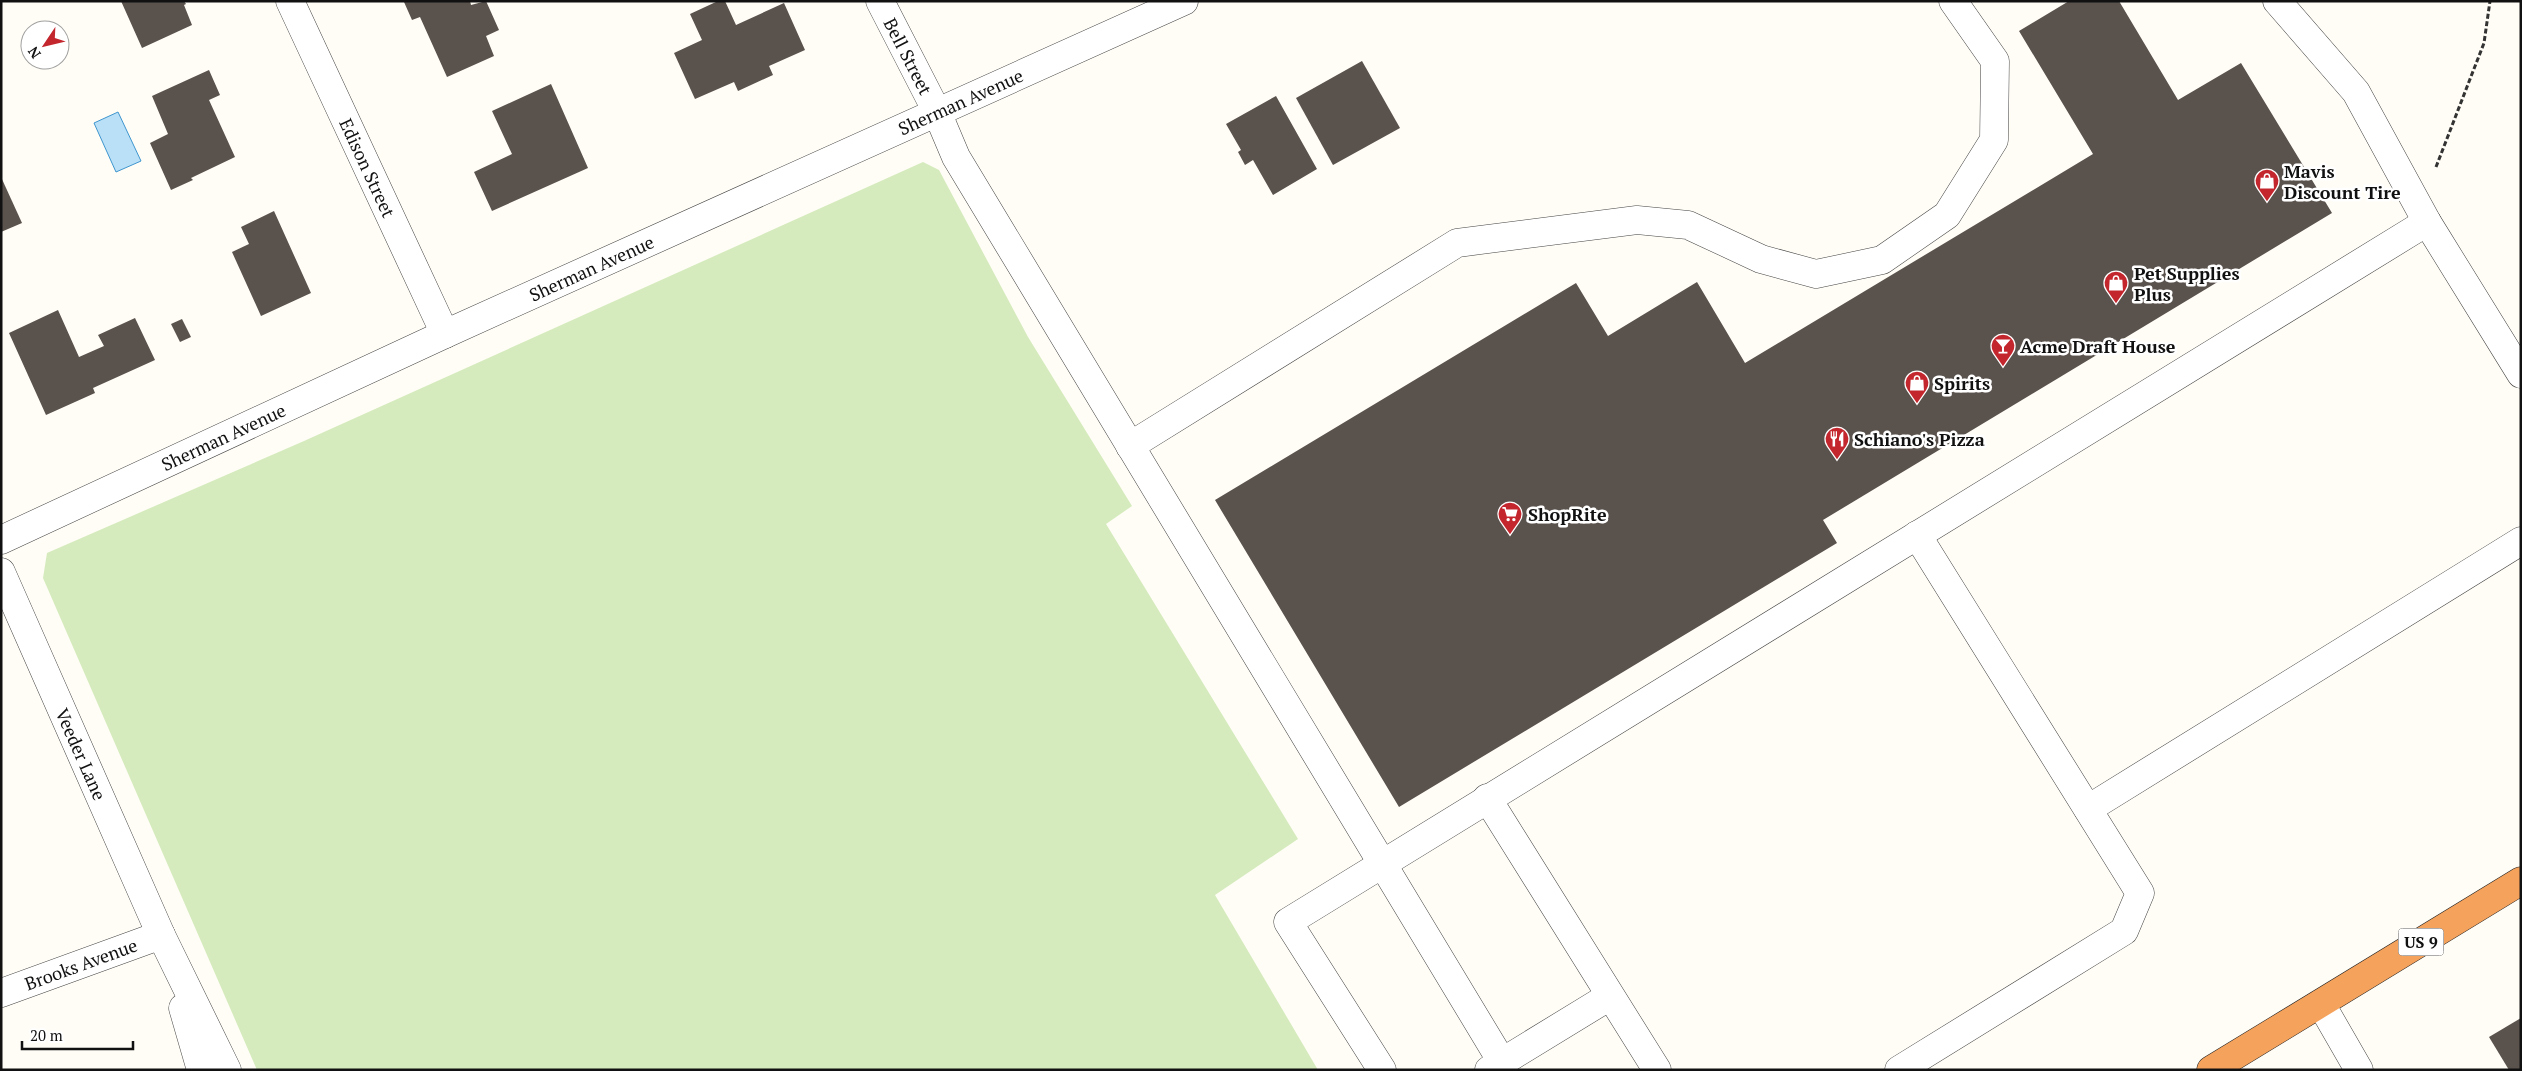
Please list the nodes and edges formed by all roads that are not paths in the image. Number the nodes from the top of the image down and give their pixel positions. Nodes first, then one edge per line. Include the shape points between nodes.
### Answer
1 (290, 1) edge
2 (880, 1) edge
3 (1184, 1) edge
4 (1953, 1) edge
5 (2277, 1) edge
6 (937, 112) junction
7 (2427, 222) junction
8 (445, 334) junction
9 (2521, 374) edge
10 (1130, 446) junction
11 (1917, 535) junction
12 (1, 540) edge
13 (2521, 541) edge
14 (1, 572) edge
15 (1487, 798) junction
16 (2088, 810) junction
17 (1382, 862) junction
18 (2521, 881) edge
19 (161, 935) junction
20 (1, 993) edge
21 (1610, 996) junction
22 (2321, 1004) junction
23 (1495, 1066) edge
24 (201, 1070) edge
25 (228, 1070) edge
26 (1382, 1070) edge
27 (1657, 1070) edge
28 (1898, 1070) edge
29 (2211, 1070) edge
30 (2359, 1070) edge

1 - 8 street, Edison Street
2 - 6 street, Bell Street
3 - 6 street, Sherman Avenue
4 - 10 street via 1994,61 1994,140 1947,214 1882,260 1816,274 1761,259 1688,225 1638,220 1458,243
5 - 7 street via 2356,92
6 - 8 street, Sherman Avenue
6 - 10 street, Bell Street via 956,157
7 - 9 street
7 - 11 street
8 - 12 street, Sherman Avenue
10 - 17 street, Bell Street
11 - 15 street
11 - 16 street
13 - 16 street
14 - 19 street, Veeder Lane
15 - 17 street
15 - 21 street
16 - 28 street via 2140,893 2124,931
17 - 23 street, Bell Street
17 - 26 street via 1288,922
18 - 22 highway, US 9
19 - 20 street, Brooks Avenue
19 - 24 street, Veeder Lane
19 - 25 street, Veeder Lane
21 - 23 street
21 - 27 street
22 - 29 highway, US 9
22 - 30 street

